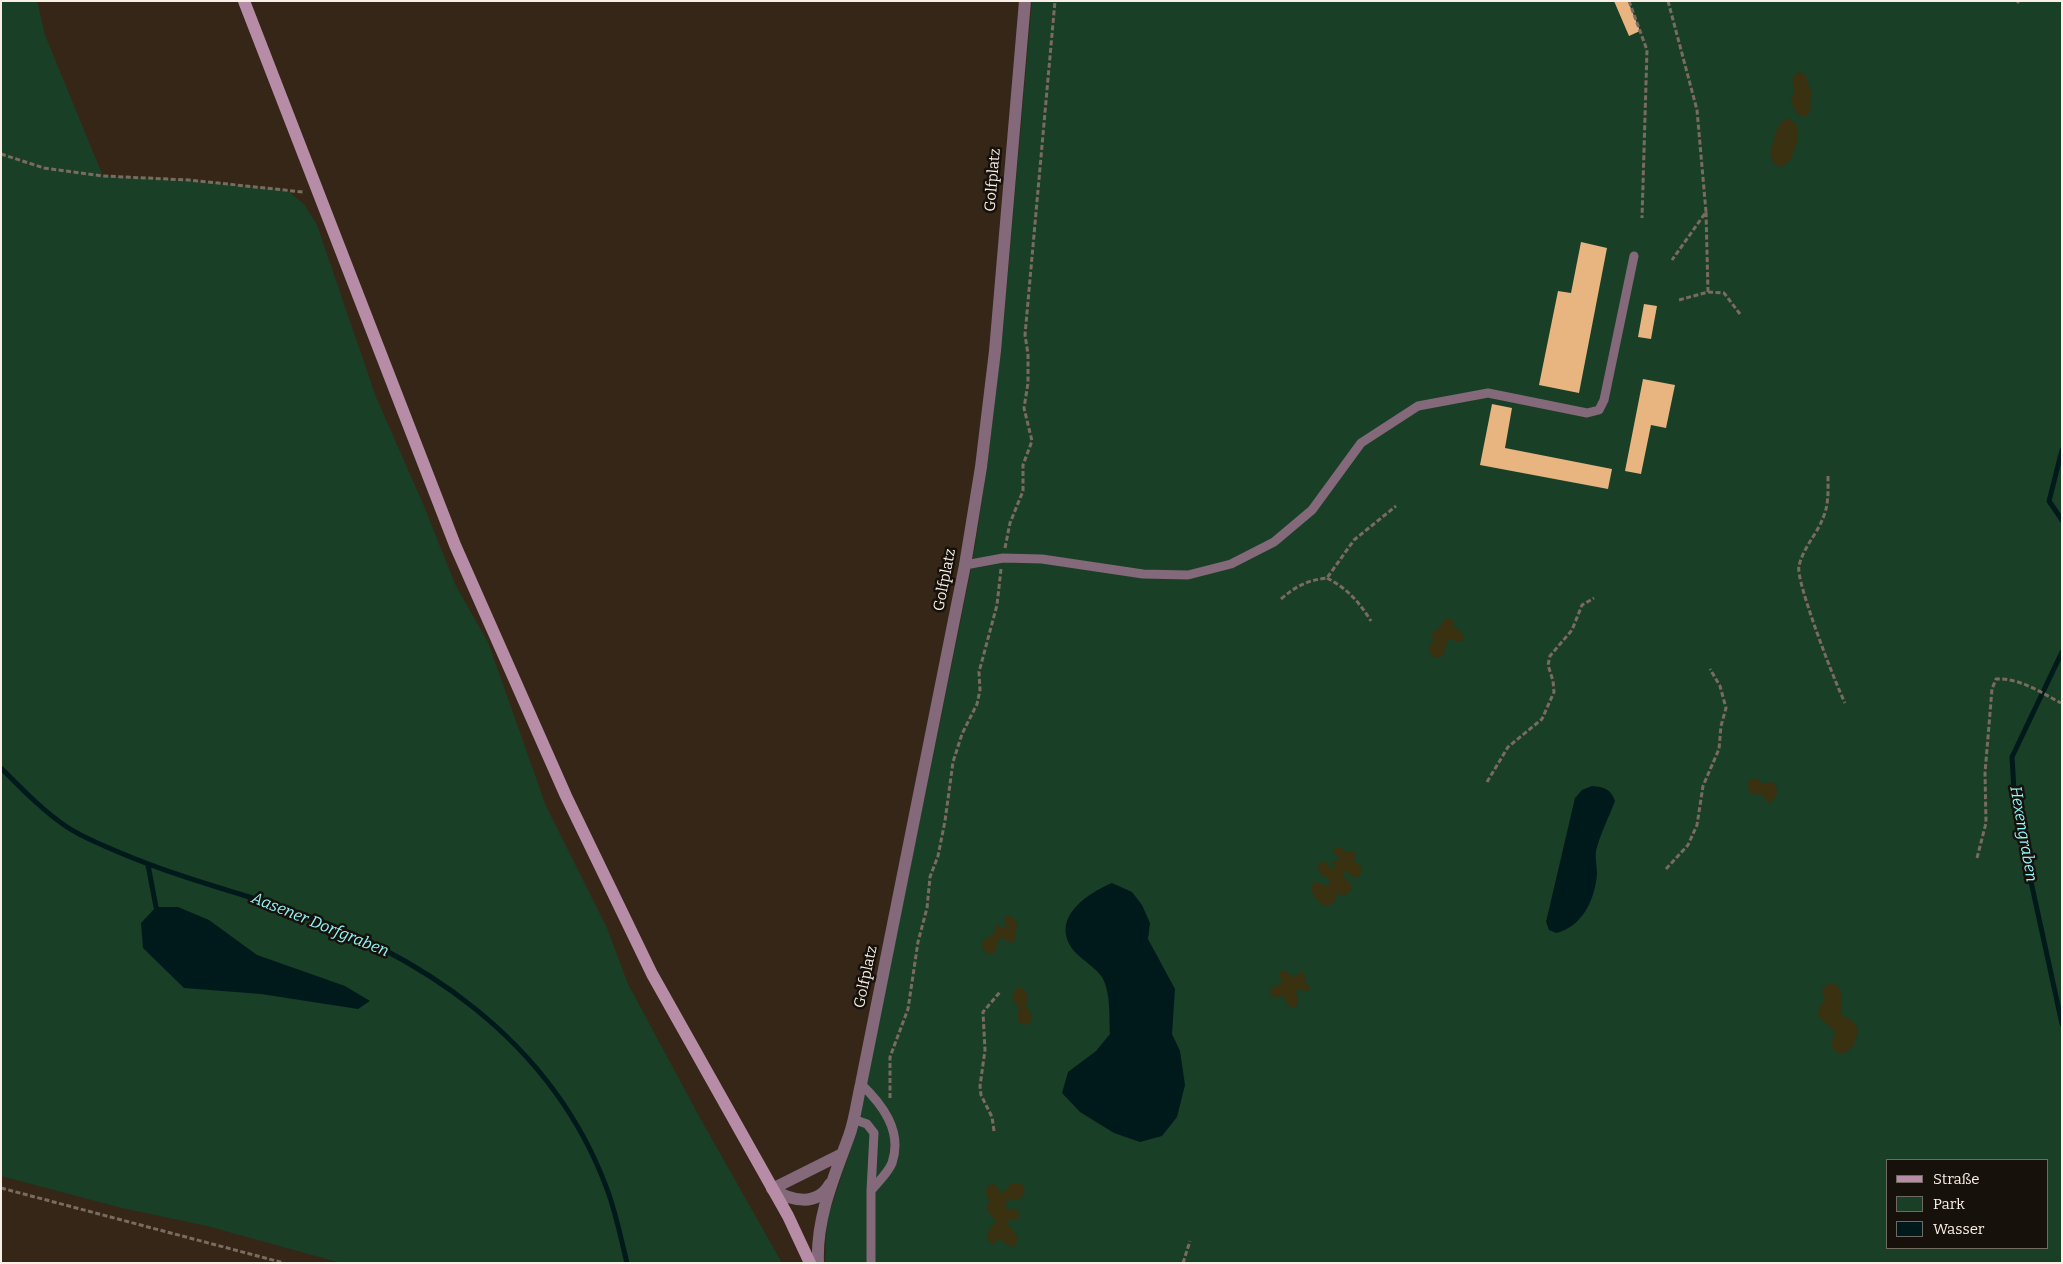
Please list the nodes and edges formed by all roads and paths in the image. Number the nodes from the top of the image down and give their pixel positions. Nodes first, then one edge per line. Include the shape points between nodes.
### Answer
1 (244, 1) edge
2 (1025, 1) edge
3 (1630, 1) edge
4 (1668, 1) edge
5 (1, 154) edge
6 (287, 190) dead end
7 (1706, 212) junction
8 (1642, 218) dead end
9 (1634, 256) dead end
10 (1672, 260) dead end
11 (1708, 292) junction
12 (1679, 300) dead end
13 (1740, 314) dead end
14 (1828, 476) dead end
15 (1396, 506) dead end
16 (965, 564) junction
17 (1327, 578) junction
18 (1594, 598) dead end
19 (1282, 599) dead end
20 (1372, 621) dead end
21 (1710, 669) dead end
22 (1845, 703) dead end
23 (2061, 703) edge
24 (1487, 782) dead end
25 (1977, 858) dead end
26 (1666, 869) dead end
27 (1000, 992) dead end
28 (861, 1084) junction
29 (853, 1119) junction
30 (994, 1131) dead end
31 (840, 1155) junction
32 (834, 1178) junction
33 (1, 1188) edge
34 (772, 1189) junction
35 (871, 1191) junction
36 (1190, 1241) dead end
37 (284, 1263) edge
38 (810, 1263) edge
39 (818, 1263) edge
40 (871, 1263) edge
41 (1183, 1263) edge

1 - 34 street via 455,545 566,796 652,974
2 - 16 street, Golfplatz via 995,351
3 - 8 path via 1647,50
4 - 7 path via 1697,110
5 - 6 path via 44,168 103,176 189,180
7 - 10 path
7 - 11 path
9 - 16 lane via 1604,400 1599,410 1587,413 1488,394 1418,406 1361,443 1312,510 1274,542 1231,564 1188,575 1143,574 1042,559 1002,558
11 - 12 path
11 - 13 path via 1724,293
14 - 22 path via 1828,501 1823,518 1798,568 1830,670
15 - 17 path via 1354,540
16 - 28 street, Golfplatz
17 - 19 path via 1310,580 1293,588
17 - 20 path via 1350,592
18 - 24 path via 1582,605 1572,630 1550,656 1548,665 1554,692 1542,719 1508,747
21 - 26 path via 1720,686 1726,708 1719,749 1703,786 1694,832 1688,845
23 - 25 path via 2009,679 1996,680 1992,689 1985,773 1986,823
27 - 30 path via 983,1012 985,1050 980,1086
28 - 29 street, Golfplatz
28 - 35 lane via 876,1098 889,1119 896,1143 891,1164
29 - 31 street, Golfplatz
29 - 35 lane via 867,1124 874,1132
31 - 32 street, Golfplatz
31 - 34 street
32 - 34 street via 820,1195 807,1200 789,1199
32 - 39 street, Golfplatz via 822,1214
33 - 37 path
34 - 38 street
35 - 40 lane
36 - 41 path

